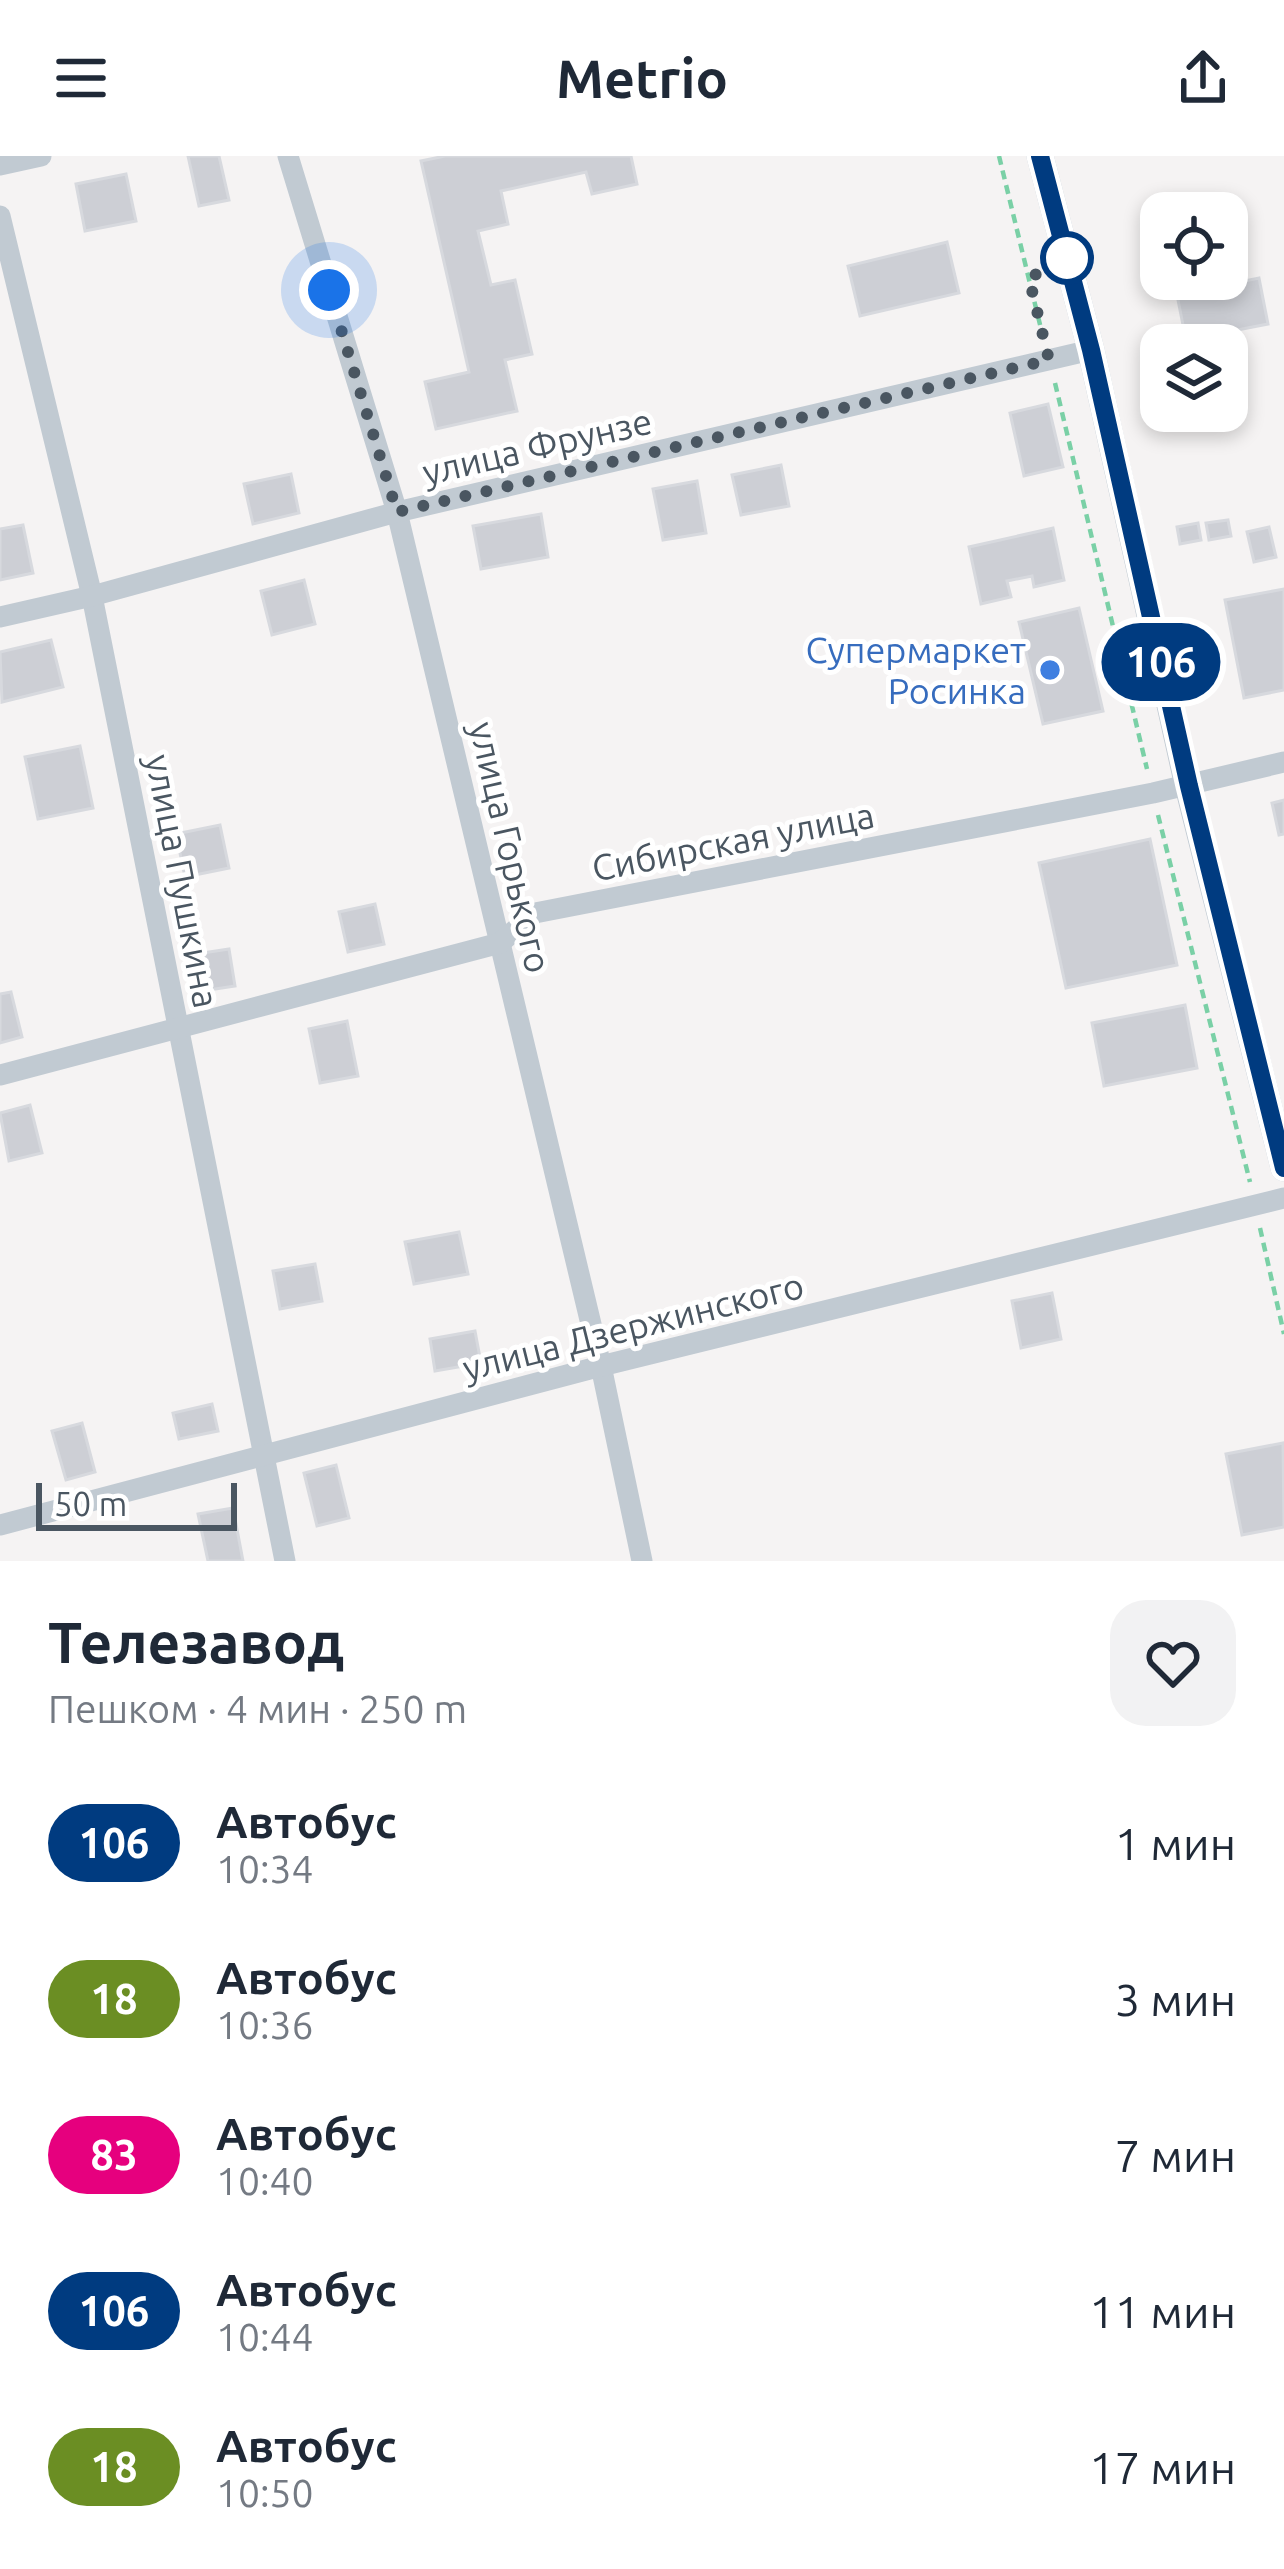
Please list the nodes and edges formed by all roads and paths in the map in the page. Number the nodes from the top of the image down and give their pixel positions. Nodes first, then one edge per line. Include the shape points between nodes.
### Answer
1 (41, 156) edge
2 (288, 156) edge
3 (999, 156) edge
4 (1040, 156) edge
5 (0, 165) edge
6 (0, 217) edge
7 (1091, 350) junction
8 (1049, 360) junction
9 (397, 512) junction
10 (92, 596) junction
11 (0, 616) edge
12 (1284, 762) edge
13 (1189, 786) junction
14 (1153, 793) junction
15 (500, 943) junction
16 (179, 1031) junction
17 (0, 1076) edge
18 (1284, 1168) edge
19 (1284, 1198) edge
20 (1255, 1205) junction
21 (1284, 1334) edge
22 (601, 1366) junction
23 (264, 1456) junction
24 (0, 1525) edge
25 (285, 1561) edge
26 (642, 1561) edge

1 - 5 street
2 - 9 street, улица Горького
3 - 8 path
4 - 7 street
6 - 10 street, улица Пушкина
7 - 8 street, улица Фрунзе
7 - 13 street
8 - 9 street, улица Фрунзе
8 - 14 path
9 - 10 street, улица Фрунзе
9 - 15 street, улица Горького
10 - 11 street, улица Фрунзе
10 - 16 street, улица Пушкина
12 - 13 street, Сибирская улица
13 - 14 street, Сибирская улица
13 - 18 street
14 - 15 street, Сибирская улица via 535,913
14 - 20 path
15 - 16 street, Сибирская улица
15 - 22 street, улица Горького
16 - 17 street, Сибирская улица
16 - 23 street, улица Пушкина
19 - 20 street, улица Дзержинского
20 - 21 path
20 - 22 street, улица Дзержинского
22 - 23 street, улица Дзержинского
22 - 26 street, улица Горького
23 - 24 street, улица Дзержинского
23 - 25 street, улица Пушкина

